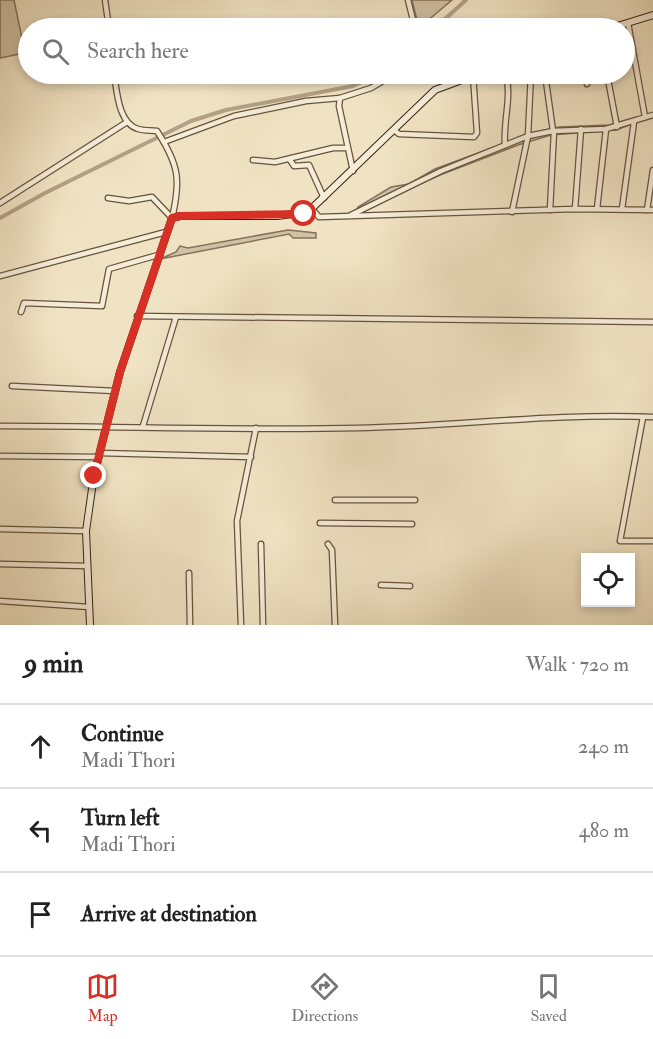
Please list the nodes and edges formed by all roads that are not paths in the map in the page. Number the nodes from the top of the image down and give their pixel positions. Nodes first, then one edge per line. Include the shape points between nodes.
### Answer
1 (105, 0) edge
2 (408, 0) edge
3 (653, 15) edge
4 (108, 18) edge
5 (412, 18) edge
6 (635, 21) edge
7 (635, 62) edge
8 (116, 84) edge
9 (378, 84) edge
10 (450, 84) edge
11 (475, 84) edge
12 (507, 84) edge
13 (531, 84) edge
14 (547, 84) edge
15 (609, 84) edge
16 (340, 98) junction
17 (653, 115) edge
18 (645, 117) junction
19 (127, 122) junction
20 (634, 122) junction
21 (617, 127) junction
22 (581, 129) junction
23 (606, 129) junction
24 (394, 130) junction
25 (554, 131) junction
26 (528, 136) junction
27 (162, 139) junction
28 (505, 145) junction
29 (346, 148) junction
30 (254, 160) dead end
31 (290, 160) junction
32 (653, 170) edge
33 (353, 171) junction
34 (108, 198) dead end
35 (324, 198) junction
36 (0, 203) edge
37 (597, 209) junction
38 (622, 209) junction
39 (313, 210) junction
40 (550, 210) junction
41 (575, 210) junction
42 (650, 210) edge
43 (512, 212) junction
44 (349, 216) junction
45 (172, 218) junction
46 (166, 232) junction
47 (158, 255) junction
48 (0, 276) edge
49 (21, 312) dead end
50 (137, 316) junction
51 (176, 317) junction
52 (653, 322) edge
53 (12, 386) dead end
54 (115, 392) junction
55 (643, 417) junction
56 (653, 417) edge
57 (0, 426) edge
58 (106, 426) junction
59 (143, 426) junction
60 (256, 428) junction
61 (99, 455) junction
62 (0, 456) edge
63 (250, 457) junction
64 (335, 500) dead end
65 (415, 500) dead end
66 (320, 523) dead end
67 (412, 524) dead end
68 (0, 529) edge
69 (86, 531) junction
70 (653, 542) edge
71 (261, 544) dead end
72 (328, 544) dead end
73 (0, 564) edge
74 (87, 566) junction
75 (189, 573) dead end
76 (381, 585) dead end
77 (410, 586) dead end
78 (0, 601) edge
79 (89, 606) junction
80 (90, 625) edge
81 (190, 625) edge
82 (241, 625) edge
83 (263, 625) edge
84 (335, 625) edge

1 - 4 street
2 - 5 street
3 - 6 main road
7 - 18 street
8 - 19 street
9 - 16 street
10 - 24 main road via 435,90
11 - 24 street via 474,137 399,134
12 - 28 street
13 - 26 street
14 - 25 street
15 - 21 street
16 - 27 street via 234,116
16 - 29 street
17 - 18 street
18 - 20 street
19 - 27 street via 137,129 154,130
19 - 36 street
20 - 21 street
20 - 38 street
21 - 23 street
22 - 23 street
22 - 25 street
22 - 41 street
23 - 37 street
24 - 33 main road
25 - 26 street
25 - 40 street
26 - 28 street
26 - 43 street
27 - 45 street via 177,167 179,183
28 - 44 street
29 - 31 street
29 - 33 street
30 - 31 street
31 - 35 street via 294,166 309,165
32 - 42 street
33 - 35 main road
34 - 45 street via 129,201 152,197
35 - 39 main road
37 - 38 street
37 - 41 street
38 - 42 street
39 - 44 street via 319,217
39 - 45 main road via 288,216
40 - 41 street
40 - 43 street
43 - 44 street
45 - 46 main road
46 - 47 main road
46 - 48 street
47 - 49 street via 109,269 102,306 24,303
47 - 50 main road
50 - 51 street
50 - 54 main road
51 - 52 street
51 - 59 street
53 - 54 street
54 - 58 main road
55 - 56 street
55 - 60 street
55 - 70 street via 621,542
57 - 58 street
58 - 59 street
58 - 61 main road
59 - 60 street
60 - 63 street
61 - 62 street
61 - 63 street
61 - 69 main road
63 - 82 street via 237,520
64 - 65 street
66 - 67 street
68 - 69 street
69 - 74 main road
71 - 83 street
72 - 84 street via 332,550
73 - 74 street
74 - 79 main road
75 - 81 street
76 - 77 street
78 - 79 street
79 - 80 main road

